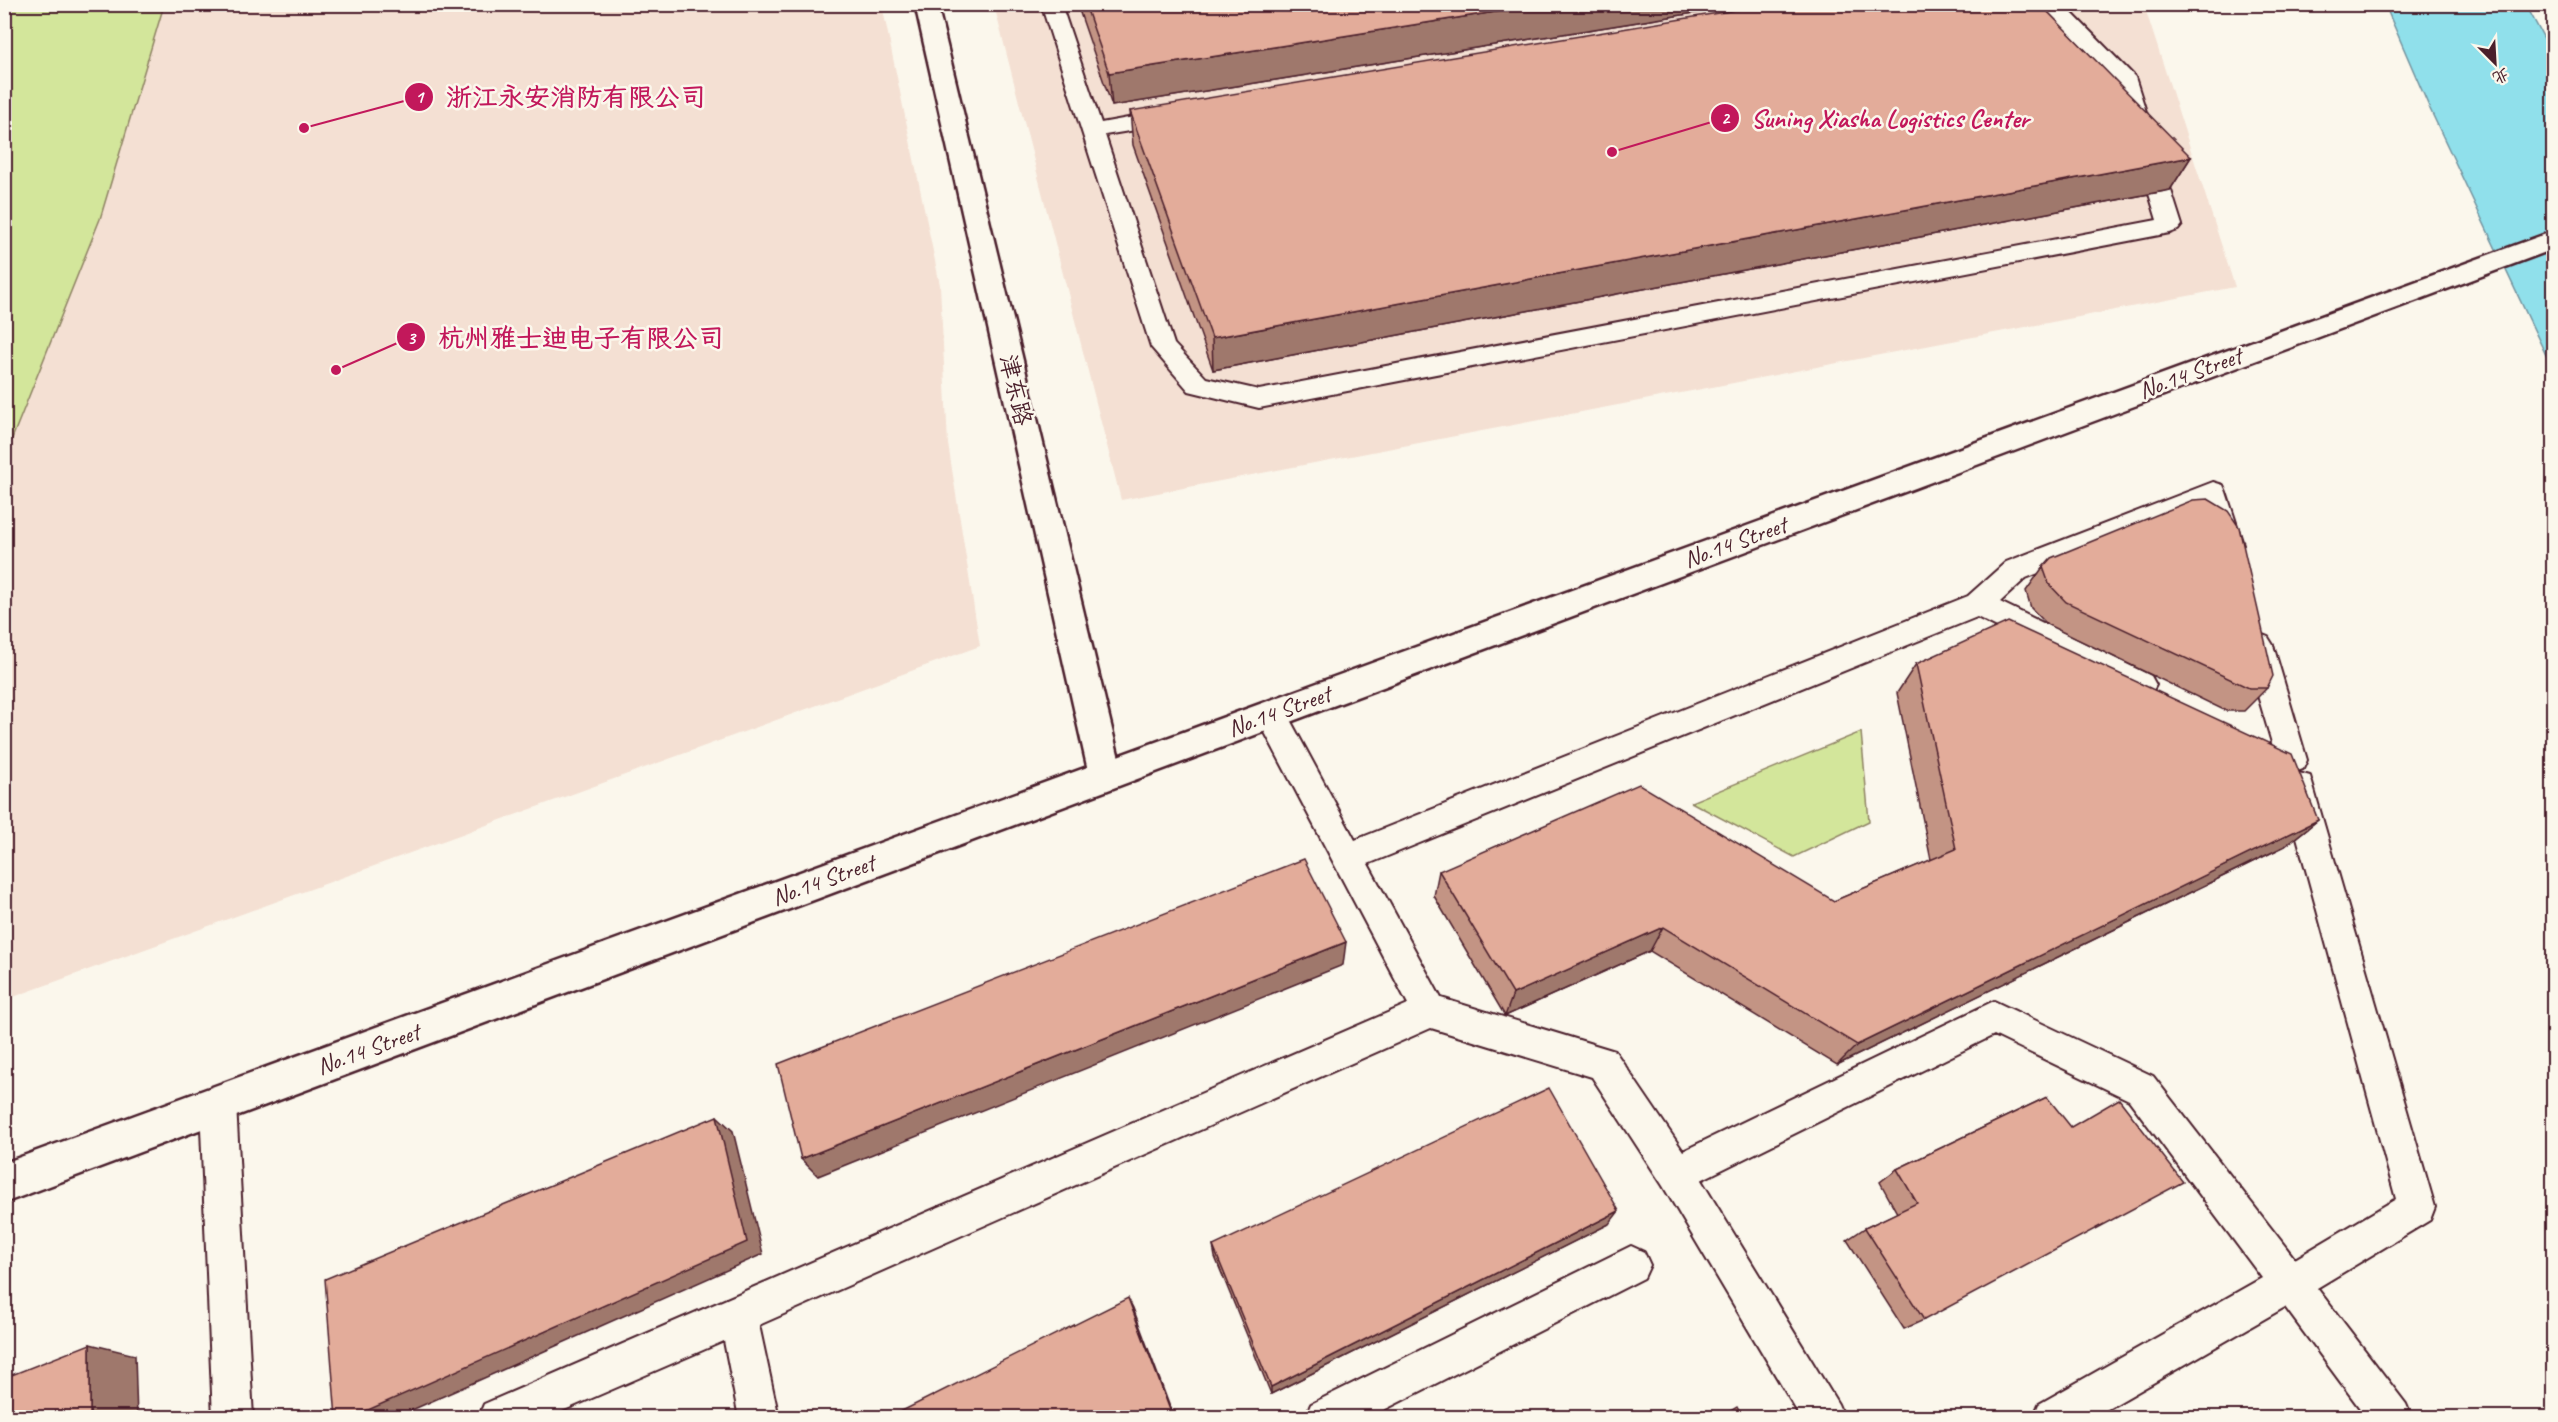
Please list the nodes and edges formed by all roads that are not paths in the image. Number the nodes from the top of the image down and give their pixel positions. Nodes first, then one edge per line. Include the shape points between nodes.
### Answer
1 (926, 4) edge
2 (1051, 4) edge
3 (2050, 4) edge
4 (1197, 113) edge
5 (1092, 131) junction
6 (2553, 239) edge
7 (2236, 570) edge
8 (1978, 604) junction
9 (2249, 615) edge
10 (2166, 698) edge
11 (1271, 714) junction
12 (2260, 744) edge
13 (2292, 760) junction
14 (1106, 775) junction
15 (1348, 858) junction
16 (1430, 1011) junction
17 (218, 1104) junction
18 (1676, 1173) junction
19 (4, 1183) edge
20 (1631, 1265) dead end
21 (2290, 1283) junction
22 (738, 1316) junction
23 (233, 1418) edge
24 (498, 1418) edge
25 (759, 1418) edge
26 (1325, 1418) edge
27 (1824, 1418) edge
28 (2054, 1418) edge
29 (2392, 1418) edge

1 - 14 street, 津东路
2 - 5 lane
3 - 5 lane via 2124,77 2170,225 1259,399 1198,385 1163,347
4 - 5 lane
6 - 11 street, No.14 Street
7 - 8 lane via 2213,492 2016,570
8 - 10 lane
8 - 15 lane
9 - 13 lane
11 - 14 street, No.14 Street
11 - 15 lane
12 - 13 lane
13 - 21 lane via 2417,1207
14 - 17 street, No.14 Street
15 - 16 lane
16 - 18 lane via 1603,1063
16 - 22 lane
17 - 19 street, No.14 Street
17 - 23 lane
18 - 21 lane via 1994,1017 2141,1088
18 - 27 lane
20 - 26 lane
21 - 28 lane
21 - 29 lane
22 - 24 lane
22 - 25 lane

